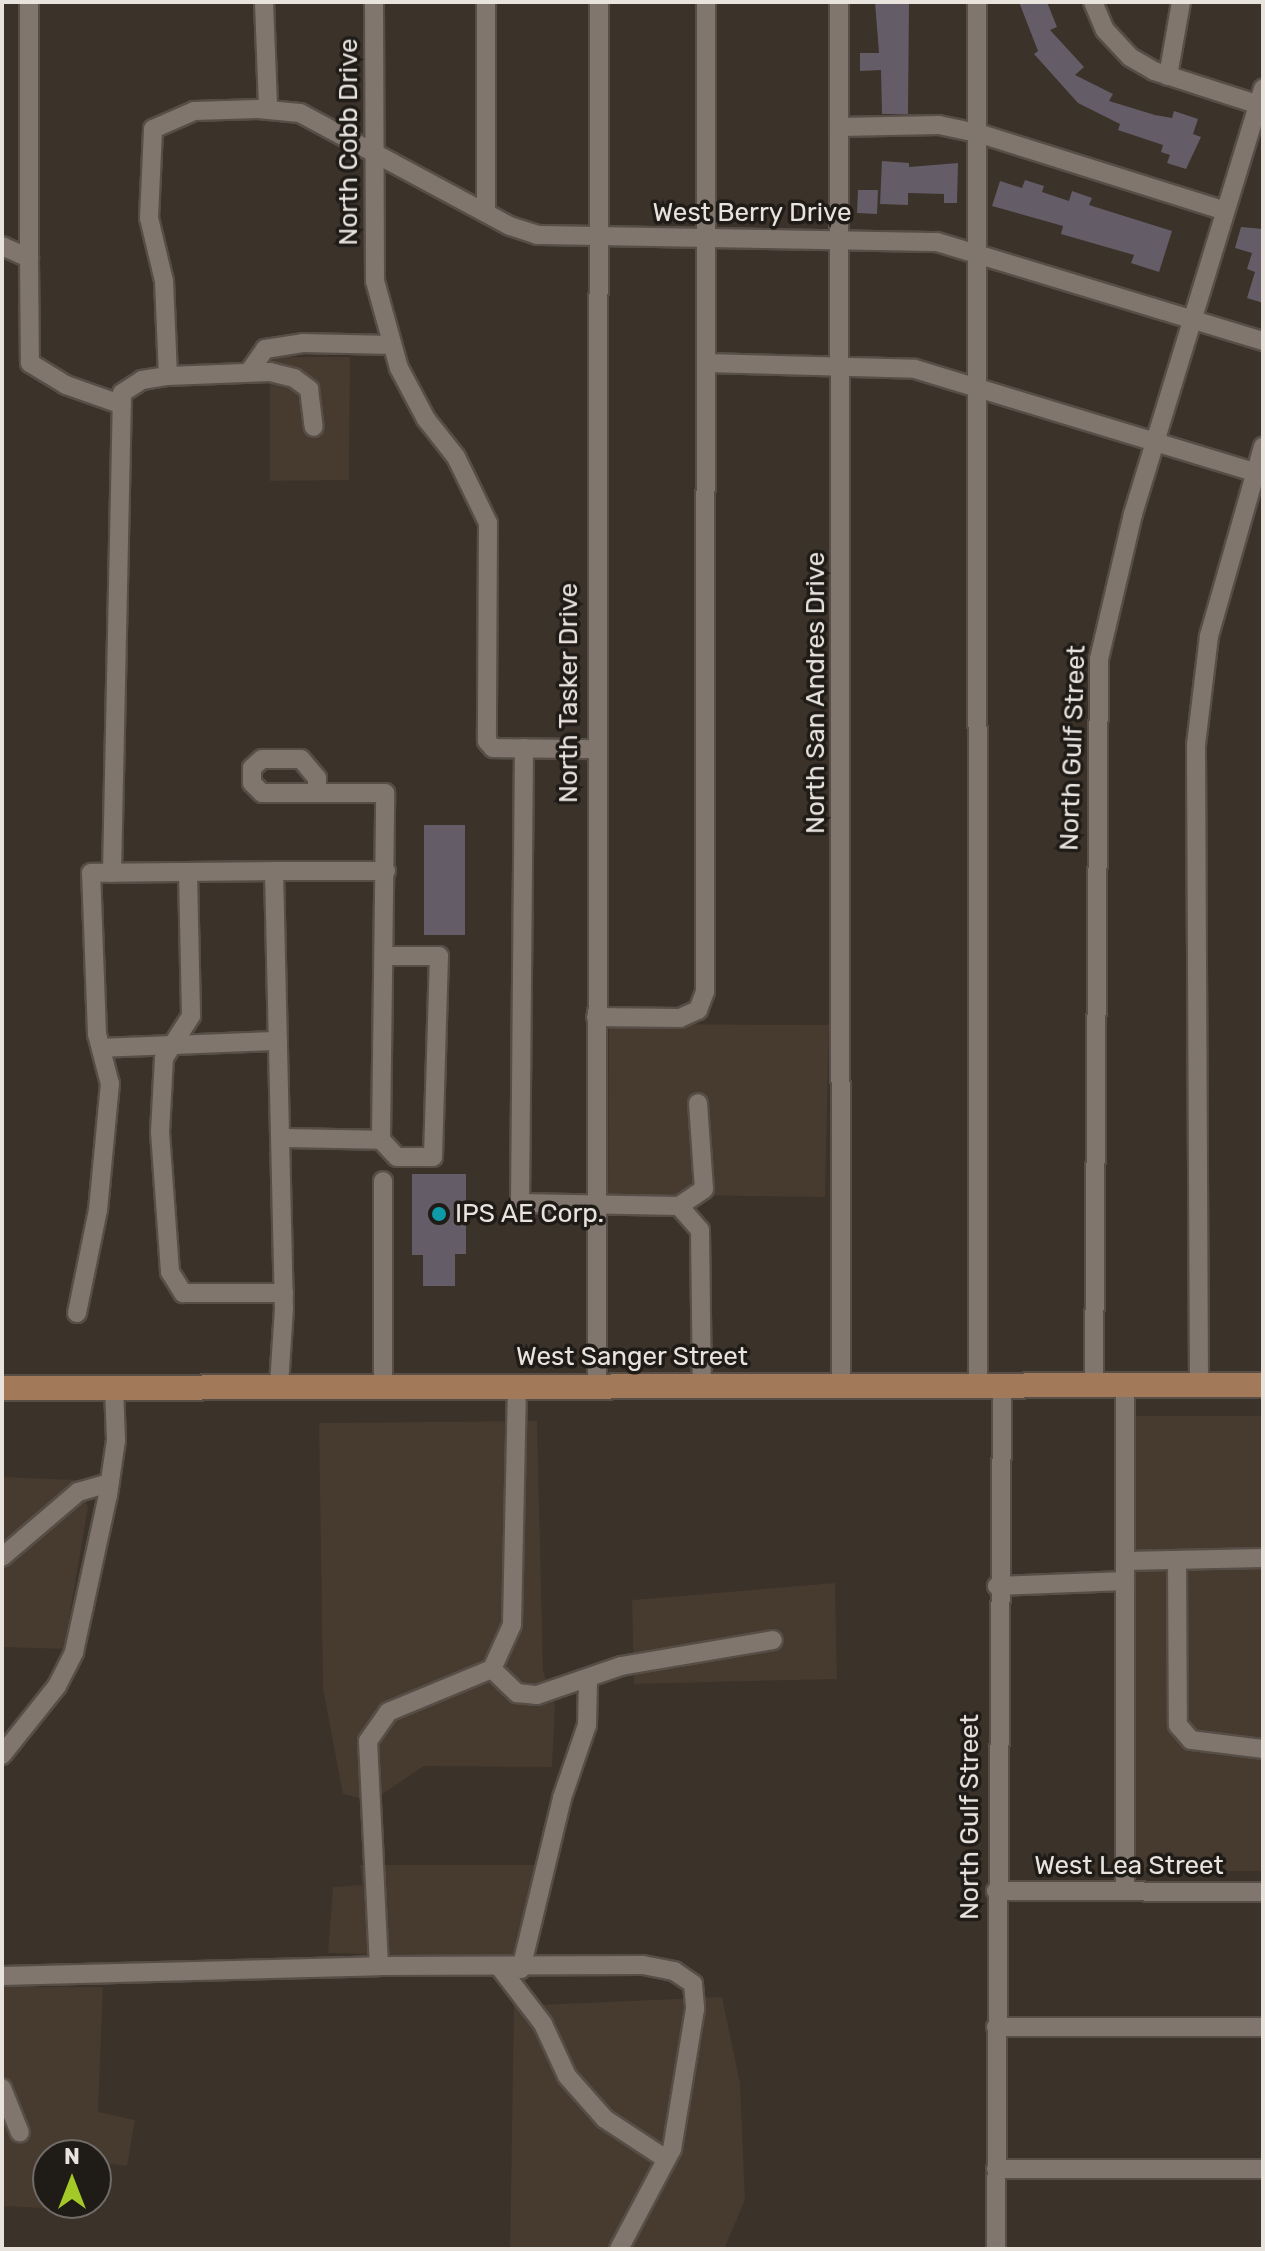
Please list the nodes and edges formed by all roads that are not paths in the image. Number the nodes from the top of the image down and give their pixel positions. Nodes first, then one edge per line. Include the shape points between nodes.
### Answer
1 (29, 2) edge
2 (264, 2) edge
3 (374, 2) edge
4 (486, 2) edge
5 (599, 2) edge
6 (706, 2) edge
7 (839, 2) edge
8 (977, 2) edge
9 (1093, 2) edge
10 (1181, 2) edge
11 (1168, 76) junction
12 (1260, 96) edge
13 (263, 109) junction
14 (839, 127) junction
15 (978, 133) junction
16 (374, 151) junction
17 (1222, 210) junction
18 (486, 213) junction
19 (839, 238) junction
20 (598, 239) junction
21 (706, 239) junction
22 (2, 246) edge
23 (978, 252) junction
24 (29, 258) junction
25 (1190, 318) junction
26 (1263, 341) edge
27 (392, 345) junction
28 (706, 363) junction
29 (842, 364) junction
30 (249, 372) junction
31 (168, 376) junction
32 (978, 385) junction
33 (120, 404) junction
34 (314, 427) dead end
35 (1155, 442) junction
36 (1263, 447) edge
37 (1255, 472) junction
38 (524, 748) junction
39 (595, 749) junction
40 (317, 790) dead end
41 (274, 871) junction
42 (386, 871) junction
43 (188, 872) junction
44 (112, 873) junction
45 (385, 956) junction
46 (596, 1017) junction
47 (278, 1041) junction
48 (172, 1047) junction
49 (101, 1048) junction
50 (698, 1103) dead end
51 (281, 1138) junction
52 (381, 1140) junction
53 (383, 1181) dead end
54 (596, 1204) junction
55 (679, 1206) junction
56 (284, 1293) junction
57 (77, 1313) dead end
58 (517, 1385) junction
59 (597, 1385) junction
60 (702, 1385) junction
61 (841, 1385) junction
62 (990, 1385) junction
63 (1094, 1385) junction
64 (1125, 1385) junction
65 (1199, 1385) junction
66 (1263, 1385) edge
67 (279, 1386) junction
68 (383, 1386) junction
69 (114, 1387) junction
70 (2, 1388) edge
71 (110, 1483) junction
72 (2, 1557) edge
73 (1263, 1558) edge
74 (1177, 1560) junction
75 (1125, 1561) junction
76 (1125, 1581) junction
77 (997, 1586) junction
78 (773, 1640) dead end
79 (492, 1669) junction
80 (588, 1680) junction
81 (1263, 1749) edge
82 (2, 1755) edge
83 (996, 1891) junction
84 (1125, 1891) junction
85 (1263, 1892) edge
86 (379, 1966) junction
87 (501, 1969) junction
88 (521, 1969) junction
89 (2, 1976) edge
90 (996, 2027) junction
91 (1263, 2027) edge
92 (2, 2088) edge
93 (20, 2133) dead end
94 (666, 2159) junction
95 (996, 2169) junction
96 (1263, 2169) edge
97 (619, 2249) edge
98 (996, 2249) edge

1 - 24 street
2 - 13 street
3 - 16 street, North Cobb Drive
4 - 18 street
5 - 20 street, North Tasker Drive
6 - 21 street
7 - 14 street, North San Andres Drive
8 - 15 street, North Gulf Street
9 - 11 street via 1118,46
10 - 11 street
11 - 12 street
12 - 17 street, North Gulf Street
13 - 16 street, West Berry Drive via 300,113
13 - 31 street, West Berry Drive via 194,111 153,129 149,218 164,281
14 - 15 street via 939,125
14 - 19 street, North San Andres Drive
15 - 17 street
15 - 23 street, North Gulf Street
16 - 18 street, West Berry Drive
16 - 27 street, North Cobb Drive via 375,281
17 - 25 street, North Gulf Street
18 - 20 street, West Berry Drive via 537,235
19 - 21 street, West Berry Drive
19 - 23 street, West Berry Drive via 923,241
19 - 29 street, North San Andres Drive
20 - 21 street, West Berry Drive
20 - 39 street, North Tasker Drive
21 - 28 street
22 - 24 street
23 - 25 street, West Berry Drive
23 - 32 street, North Gulf Street
24 - 33 street via 30,363 66,385
25 - 26 street, West Berry Drive
25 - 35 street, North Gulf Street
27 - 30 street via 303,343 265,349
27 - 38 street, North Cobb Drive via 426,419 456,457 488,523 487,741 493,748
28 - 29 street
28 - 46 street via 705,992 698,1010 680,1018
29 - 32 street via 915,369
29 - 61 street, North San Andres Drive
30 - 31 street
30 - 34 street via 294,378 309,389
31 - 33 street via 142,380 122,393
32 - 35 street
32 - 62 street, North Gulf Street
33 - 44 street via 122,540 110,759
35 - 37 street
35 - 63 street, North Gulf Street via 1108,604 1096,689
36 - 37 street
37 - 65 street via 1209,636 1196,745
38 - 39 street
38 - 54 street via 520,1203
39 - 46 street, North Tasker Drive
40 - 42 street via 385,793
41 - 42 street
41 - 43 street
41 - 47 street
42 - 45 street
43 - 44 street
43 - 48 street via 191,1016
44 - 49 street via 91,873
45 - 52 street
45 - 52 street via 439,956 433,1157 397,1157
46 - 54 street, North Tasker Drive
47 - 48 street
47 - 51 street
48 - 49 street
48 - 56 street via 164,1058 160,1132 170,1272 183,1293
49 - 57 street via 110,1084 98,1210
50 - 55 street via 704,1189
51 - 52 street
51 - 56 street
53 - 68 street
54 - 55 street
54 - 59 street, North Tasker Drive
55 - 60 street via 700,1230
56 - 67 street
58 - 59 main road, West Sanger Street
58 - 68 main road, West Sanger Street
58 - 79 street via 512,1625
59 - 60 main road, West Sanger Street
60 - 61 main road, West Sanger Street
61 - 62 main road, West Sanger Street
62 - 63 main road, West Sanger Street
62 - 77 street, North Gulf Street
63 - 64 main road, West Sanger Street
64 - 65 main road, West Sanger Street
64 - 75 street
65 - 66 main road, West Sanger Street
67 - 68 main road, West Sanger Street
67 - 69 main road, West Sanger Street
69 - 70 main road, West Sanger Street
69 - 71 street
71 - 72 street via 78,1492
71 - 82 street via 74,1652 57,1686
73 - 74 street
74 - 75 street
74 - 81 street via 1178,1725 1191,1740
75 - 76 street
76 - 77 street
76 - 84 street
77 - 83 street, North Gulf Street
78 - 80 street via 621,1666
79 - 80 street via 517,1693 537,1695
79 - 86 street via 388,1712 368,1741
80 - 88 street via 587,1725 562,1798
83 - 84 street, West Lea Street
83 - 90 street, North Gulf Street
84 - 85 street, West Lea Street
86 - 87 street
86 - 89 street
87 - 88 street
87 - 94 street via 543,2024 567,2076 605,2119
88 - 94 street via 643,1965 674,1971 693,1984 695,2009
90 - 91 street
90 - 95 street, North Gulf Street
92 - 93 street
94 - 97 street
95 - 96 street
95 - 98 street, North Gulf Street

